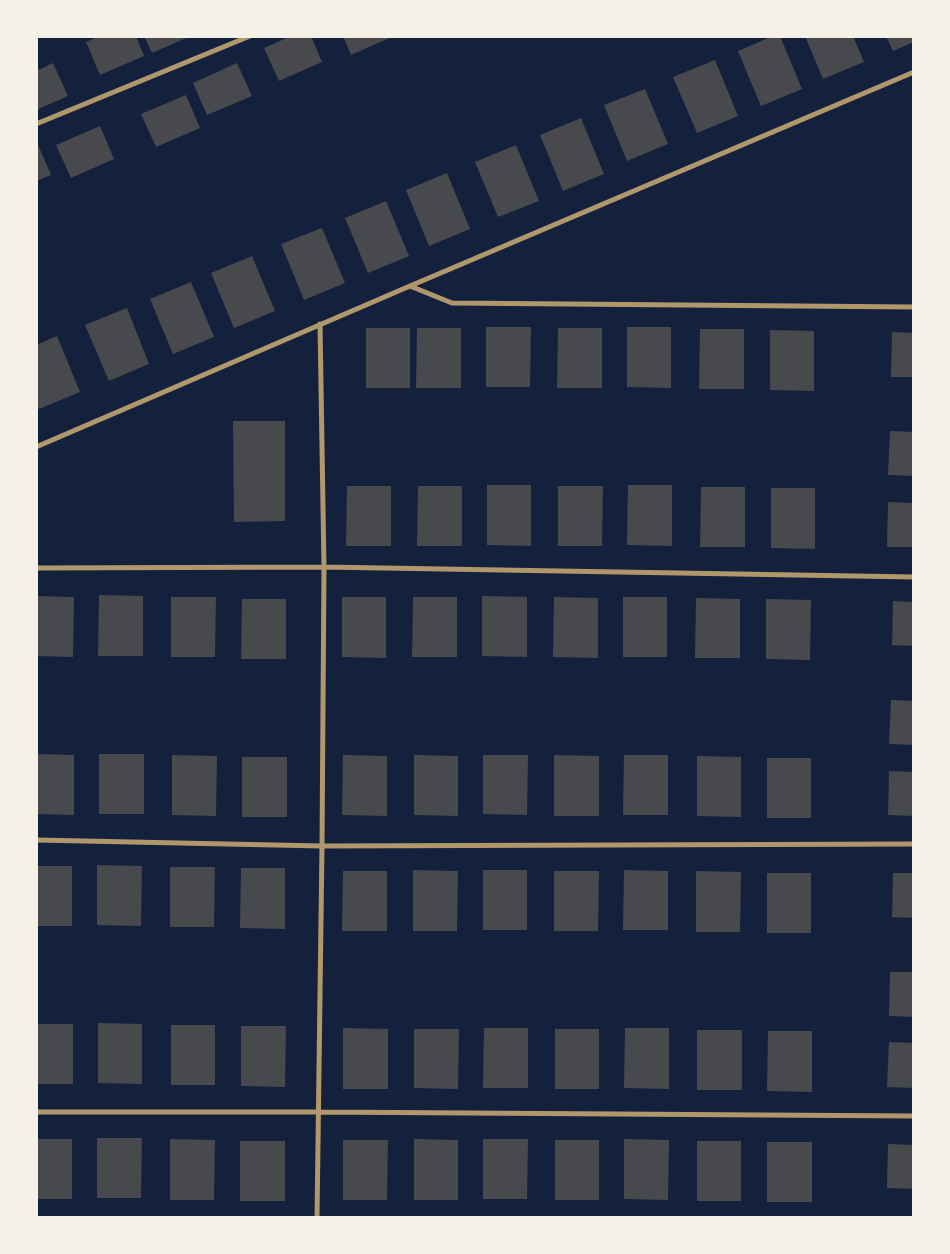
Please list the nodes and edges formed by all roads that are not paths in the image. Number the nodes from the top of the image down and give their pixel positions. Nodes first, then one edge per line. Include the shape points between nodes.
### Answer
1 (250, 36) edge
2 (914, 72) edge
3 (36, 124) edge
4 (410, 286) junction
5 (914, 307) edge
6 (320, 324) junction
7 (36, 447) edge
8 (324, 567) junction
9 (36, 568) edge
10 (914, 577) edge
11 (36, 840) edge
12 (914, 844) edge
13 (322, 846) junction
14 (36, 1112) edge
15 (318, 1112) junction
16 (914, 1116) edge
17 (317, 1218) edge

1 - 3 street
2 - 4 street
4 - 5 street via 452,303
4 - 6 street
6 - 7 street
6 - 8 street
8 - 9 street
8 - 10 street
8 - 13 street
11 - 13 street
12 - 13 street
13 - 15 street
14 - 15 street
15 - 16 street
15 - 17 street

